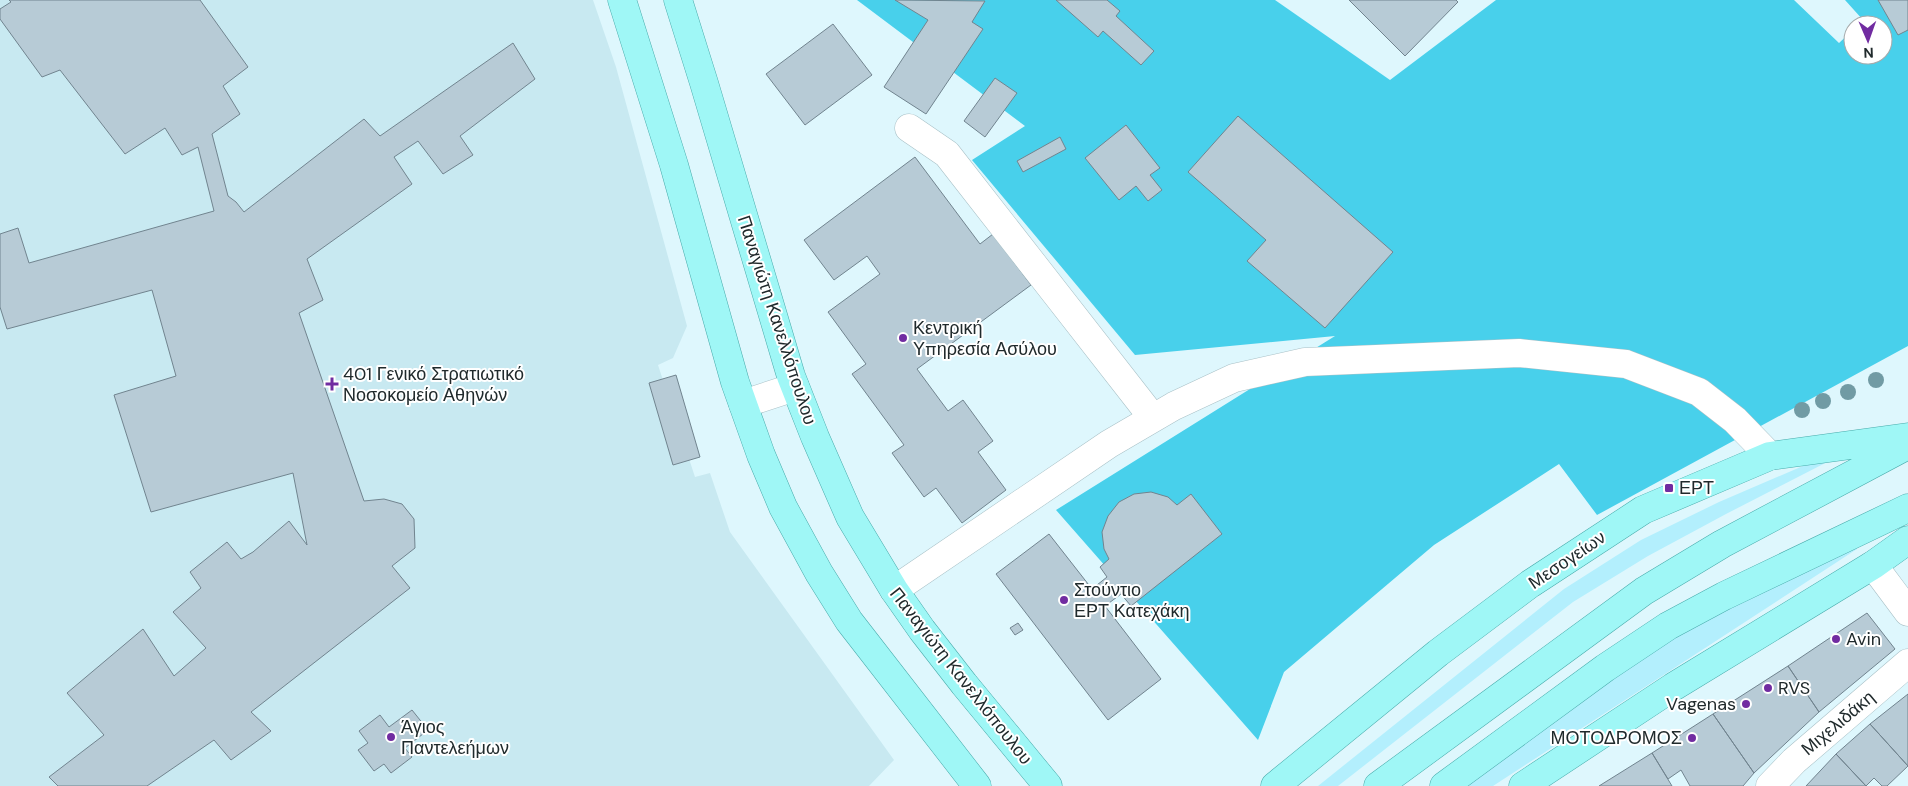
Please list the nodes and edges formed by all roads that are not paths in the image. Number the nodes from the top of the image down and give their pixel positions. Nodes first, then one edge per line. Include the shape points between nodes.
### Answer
1 (622, 0) edge
2 (678, 0) edge
3 (909, 128) dead end
4 (795, 387) junction
5 (743, 404) junction
6 (1153, 418) junction
7 (1908, 437) edge
8 (1908, 445) edge
9 (1770, 456) junction
10 (1908, 508) edge
11 (1908, 540) edge
12 (1872, 565) junction
13 (894, 590) junction
14 (1908, 612) edge
15 (1908, 664) edge
16 (977, 786) edge
17 (1048, 786) edge
18 (1275, 786) edge
19 (1378, 786) edge
20 (1444, 786) edge
21 (1523, 786) edge
22 (1770, 786) edge

1 - 5 main road via 674,164
2 - 4 main road, Παναγιώτη Κανελλόπουλου
3 - 6 street via 947,154
4 - 5 street
4 - 13 main road, Παναγιώτη Κανελλόπουλου via 850,517
5 - 16 main road via 783,507 819,573 849,621
6 - 9 street via 1234,378 1305,362 1519,354 1626,364 1699,392 1735,420
6 - 13 street via 1109,444
7 - 9 main road, Μεσογείων
8 - 19 main road via 1722,544 1644,591
9 - 18 main road, Μεσογείων via 1643,510 1530,584 1438,653
10 - 20 main road via 1668,626
11 - 12 main road
12 - 14 street
12 - 21 main road via 1673,687
13 - 17 main road, Παναγιώτη Κανελλόπουλου via 964,684
15 - 22 street, Μιχελιδάκη via 1794,761

